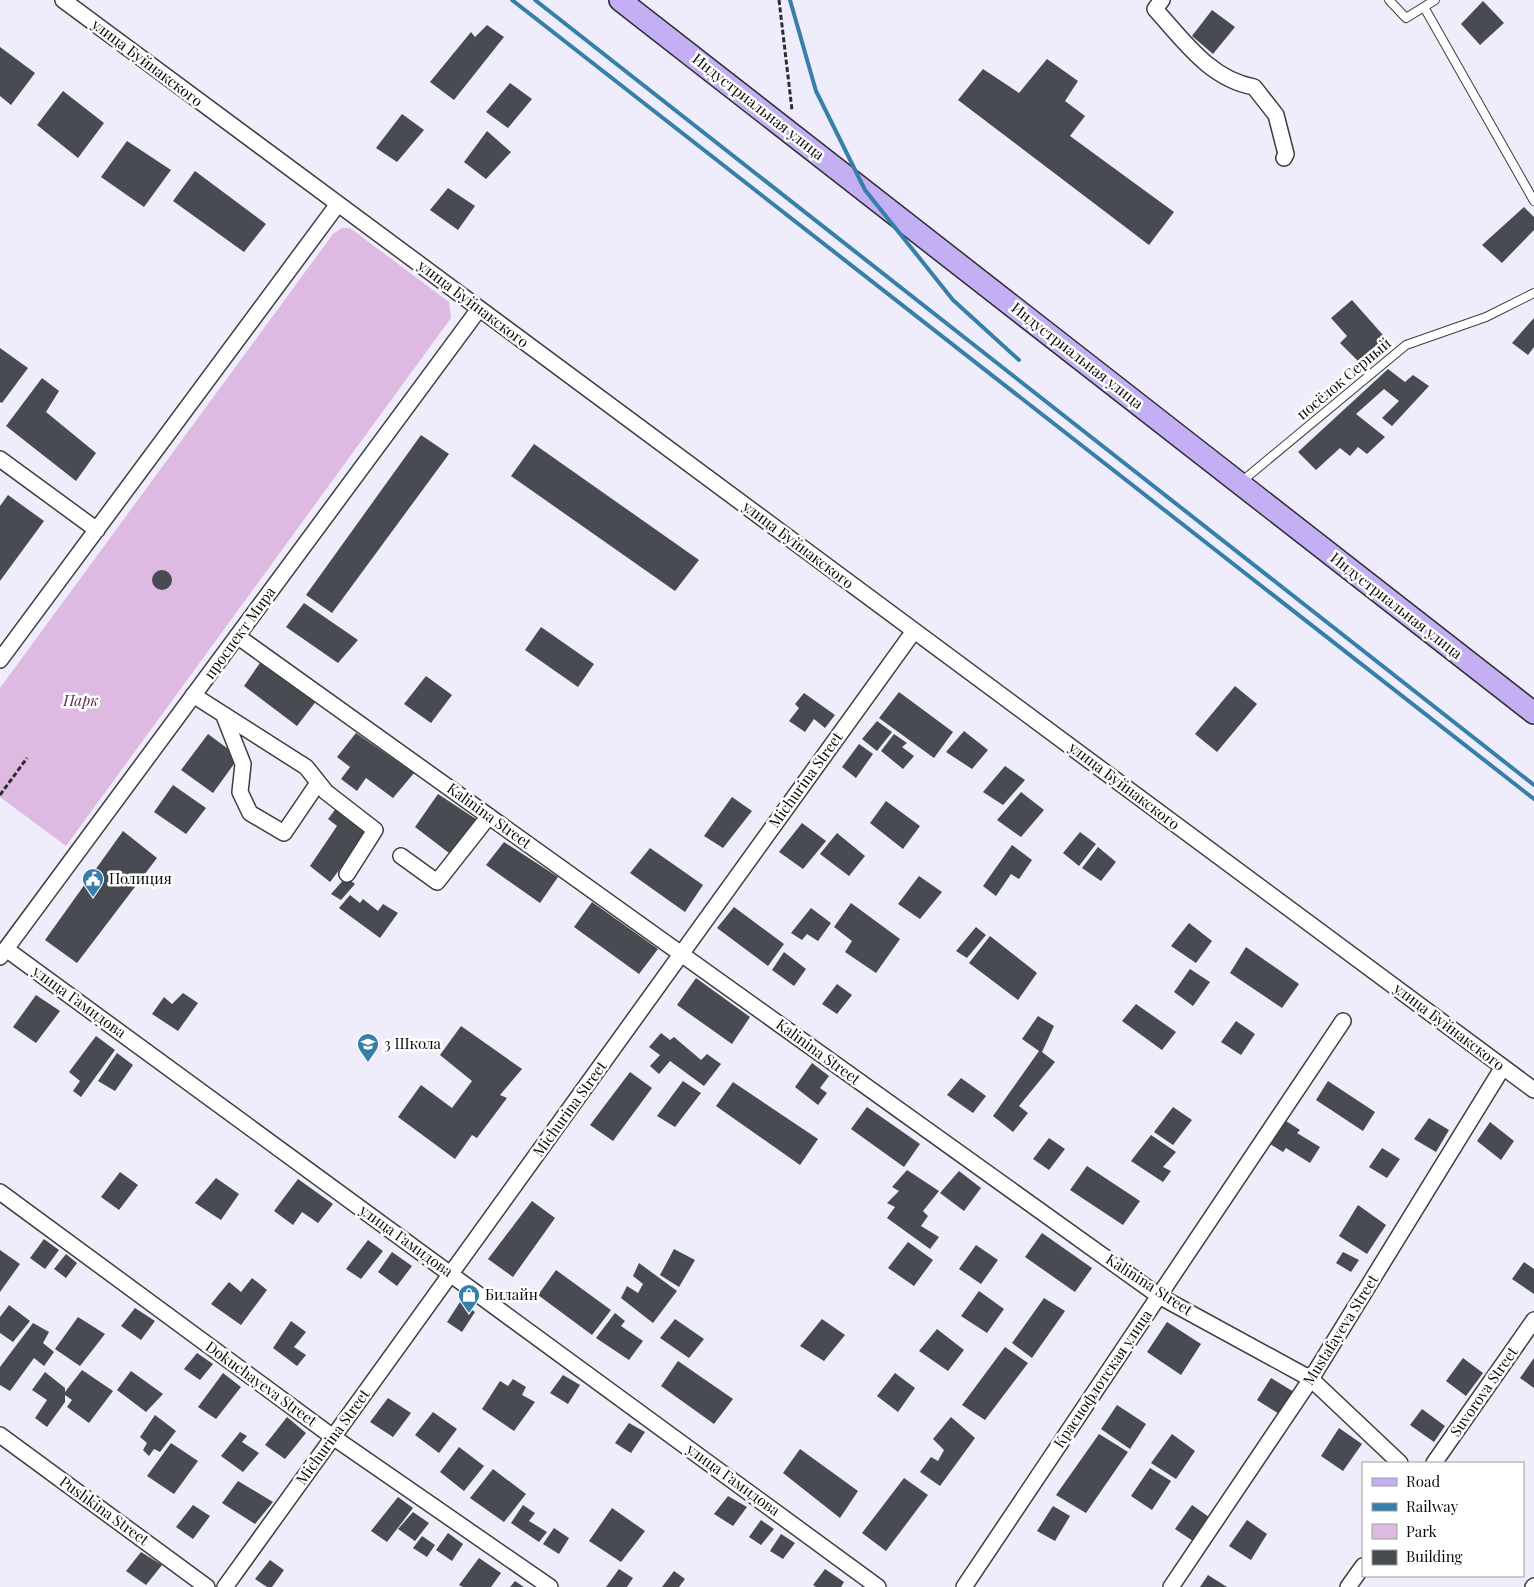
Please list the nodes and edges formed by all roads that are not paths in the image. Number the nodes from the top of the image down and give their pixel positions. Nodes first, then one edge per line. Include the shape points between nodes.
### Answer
1 (62, 0) edge
2 (620, 0) edge
3 (1162, 0) edge
4 (1390, 0) edge
5 (1435, 0) edge
6 (1424, 7) junction
7 (1284, 158) dead end
8 (1534, 201) edge
9 (338, 204) junction
10 (1534, 293) edge
11 (479, 309) junction
12 (0, 459) edge
13 (1240, 483) junction
14 (97, 530) junction
15 (914, 630) junction
16 (237, 636) junction
17 (0, 660) edge
18 (194, 695) junction
19 (1534, 713) edge
20 (224, 716) junction
21 (318, 782) junction
22 (488, 816) junction
23 (401, 856) dead end
24 (347, 874) dead end
25 (3, 953) edge
26 (681, 954) junction
27 (1343, 1021) dead end
28 (1503, 1067) junction
29 (1534, 1090) edge
30 (0, 1192) edge
31 (450, 1274) junction
32 (1159, 1296) junction
33 (1534, 1320) edge
34 (1311, 1379) junction
35 (0, 1435) edge
36 (333, 1437) junction
37 (1399, 1462) edge
38 (1435, 1462) edge
39 (1362, 1567) edge
40 (207, 1587) edge
41 (225, 1587) edge
42 (550, 1587) edge
43 (878, 1587) edge
44 (964, 1587) edge
45 (1171, 1587) edge
46 (1348, 1587) edge

1 - 9 street, улица Буйнакского
2 - 13 street, Индустриальная улица
3 - 7 street via 1155,9 1207,66 1239,84 1254,87 1276,115 1286,154
4 - 6 lane via 1406,18
5 - 6 lane
6 - 8 lane
9 - 11 street, улица Буйнакского
9 - 14 street
10 - 13 lane, посёлок Серный via 1486,317 1406,345
11 - 15 street, улица Буйнакского
11 - 16 street, проспект Мира
12 - 14 street
13 - 19 street, Индустриальная улица
14 - 17 street
15 - 26 street, Michurina Street
15 - 28 street, улица Буйнакского
16 - 18 street, проспект Мира
16 - 22 street, Kalinina Street
18 - 20 street
18 - 25 street, проспект Мира
20 - 21 street via 306,768
20 - 21 street via 243,764 240,792 250,813 284,833
21 - 24 street via 326,792 376,830
22 - 23 street via 437,882
22 - 26 street, Kalinina Street
25 - 31 street, улица Гамидова
26 - 31 street, Michurina Street
26 - 32 street, Kalinina Street
27 - 32 street, Краснофлотская улица
28 - 29 street, улица Буйнакского
28 - 34 street, Mustafayeva Street
30 - 36 street, Dokuchayeva Street
31 - 36 street, Michurina Street
31 - 43 street, улица Гамидова
32 - 34 street, Kalinina Street
32 - 44 street, Краснофлотская улица
33 - 38 street, Suvorova Street
34 - 37 street, Kalinina Street
34 - 45 street, Mustafayeva Street
35 - 40 street, Pushkina Street
36 - 41 street, Michurina Street
36 - 42 street, Dokuchayeva Street
39 - 46 street

